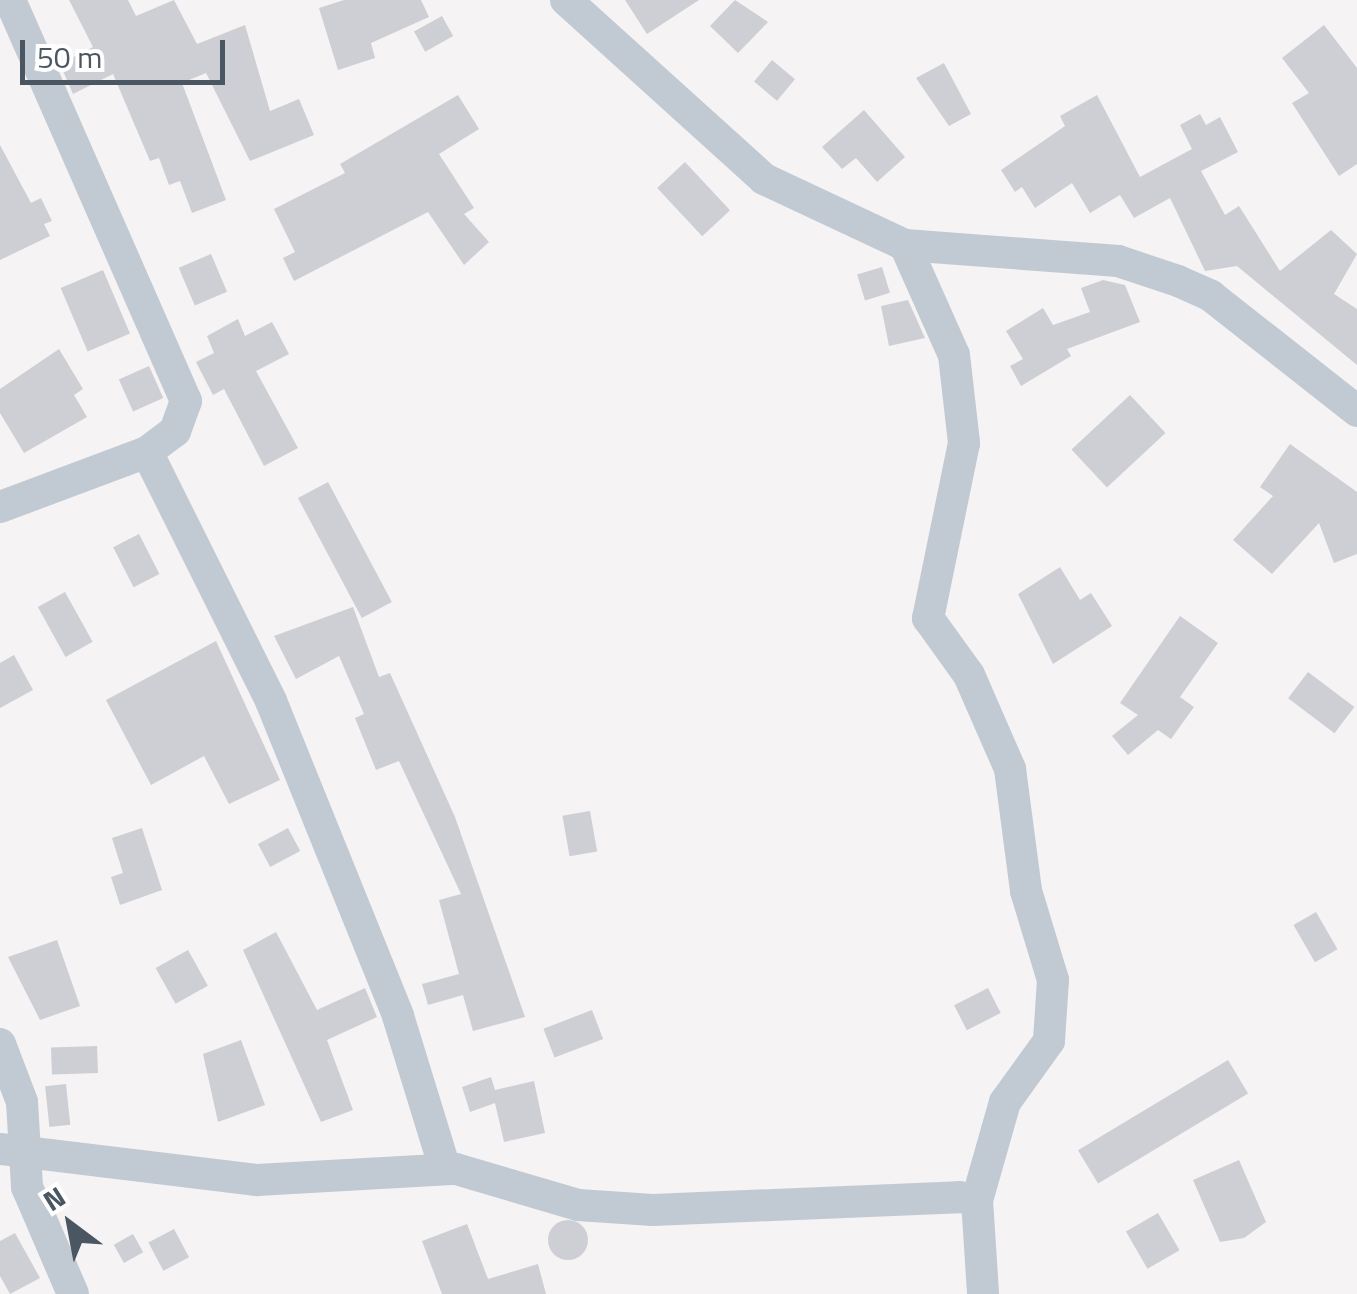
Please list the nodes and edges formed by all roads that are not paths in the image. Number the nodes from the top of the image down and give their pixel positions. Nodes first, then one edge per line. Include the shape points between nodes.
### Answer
1 (10, 0) edge
2 (566, 0) edge
3 (905, 245) junction
4 (1357, 411) edge
5 (147, 452) junction
6 (0, 506) edge
7 (0, 1044) edge
8 (15, 1150) edge
9 (446, 1170) junction
10 (977, 1200) junction
11 (73, 1294) edge
12 (984, 1294) edge

1 - 5 street via 114,252 186,400 175,431
2 - 3 street via 764,179
3 - 4 street via 1118,261 1178,281 1211,296
3 - 10 street via 955,360 964,443 928,618 969,675 1010,770 1026,891 1054,980 1049,1041 1005,1102
5 - 6 street
5 - 9 street via 271,701 398,1016
7 - 8 street via 22,1102
8 - 9 street via 273,1180
8 - 11 street
9 - 10 street via 578,1205 653,1210 914,1195
10 - 12 street

